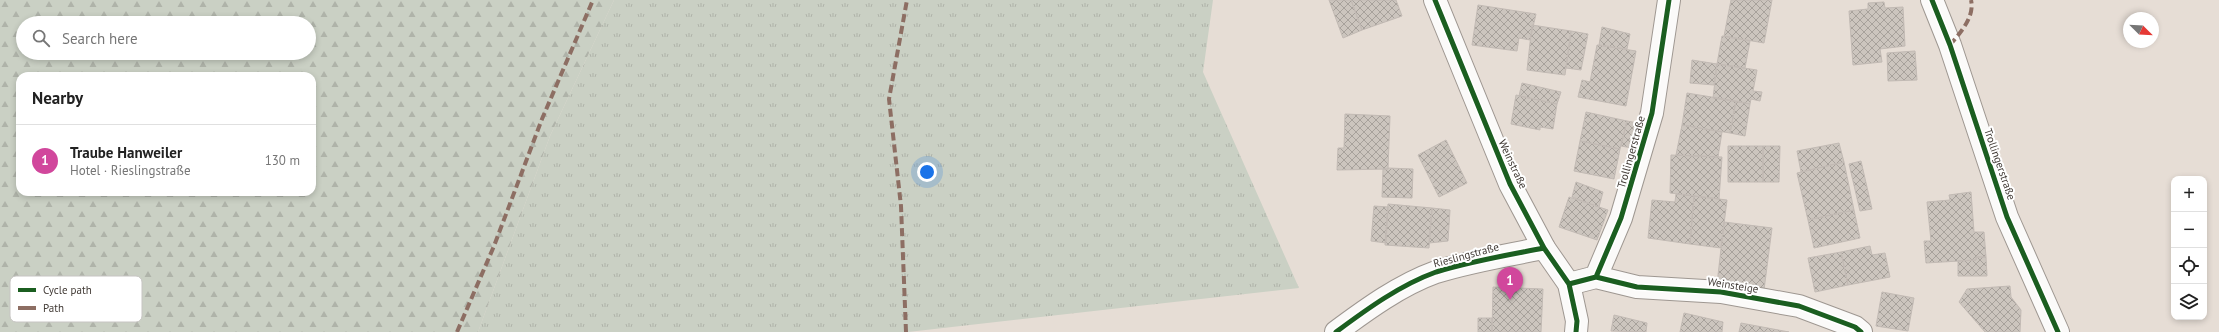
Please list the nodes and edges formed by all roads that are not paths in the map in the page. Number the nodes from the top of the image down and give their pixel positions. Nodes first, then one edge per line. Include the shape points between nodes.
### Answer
1 (1435, 0) edge
2 (1669, 0) edge
3 (1932, 0) edge
4 (1544, 248) junction
5 (1596, 277) junction
6 (1569, 284) junction
7 (1336, 332) edge
8 (1576, 332) edge
9 (1861, 332) edge
10 (2058, 332) edge

1 - 4 street, Weinstraße via 1507,177
2 - 5 street, Trollingerstraße via 1650,121 1621,218
3 - 10 street, Trollingerstraße via 1950,45 2008,217
4 - 6 street, Weinstraße
4 - 7 street, Rieslingstraße via 1435,272 1388,295
5 - 6 street
5 - 9 street, Weinsteige via 1637,287 1721,292 1798,306 1855,327
6 - 8 street, Weinstraße via 1577,321

